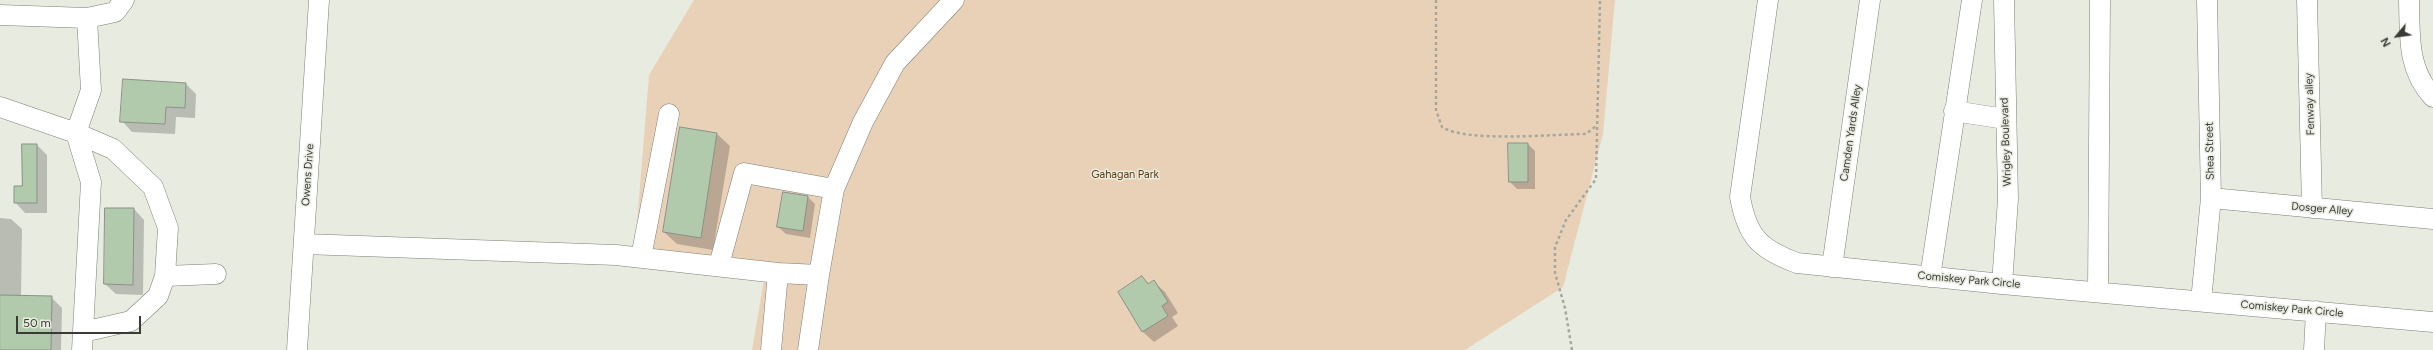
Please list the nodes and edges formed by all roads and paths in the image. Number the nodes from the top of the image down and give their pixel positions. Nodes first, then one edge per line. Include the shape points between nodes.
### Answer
1 (124, 0) edge
2 (319, 0) edge
3 (954, 0) edge
4 (1436, 0) edge
5 (1600, 0) edge
6 (1768, 0) edge
7 (1870, 0) edge
8 (1972, 0) edge
9 (2004, 0) edge
10 (2100, 0) edge
11 (2207, 0) edge
12 (2307, 0) edge
13 (2410, 0) edge
14 (0, 15) edge
15 (87, 18) junction
16 (2433, 97) edge
17 (0, 107) edge
18 (1954, 111) junction
19 (669, 114) dead end
20 (2005, 119) junction
21 (1597, 125) junction
22 (76, 133) junction
23 (834, 189) junction
24 (2211, 198) junction
25 (2312, 208) junction
26 (2433, 219) edge
27 (304, 244) junction
28 (641, 257) junction
29 (719, 265) junction
30 (1832, 267) junction
31 (778, 273) junction
32 (216, 274) dead end
33 (819, 275) junction
34 (165, 276) junction
35 (1930, 277) junction
36 (2002, 284) junction
37 (2098, 292) junction
38 (2201, 301) junction
39 (2316, 311) junction
40 (2433, 322) edge
41 (83, 341) edge
42 (297, 350) edge
43 (771, 350) edge
44 (808, 350) edge
45 (1572, 350) edge
46 (2314, 350) edge

1 - 15 street via 115,12
2 - 27 street, Owens Drive
3 - 23 street via 895,63 864,122
4 - 21 path via 1436,110 1442,127 1452,133 1479,136 1586,134
5 - 21 path
6 - 30 street, Comiskey Park Circle via 1742,175 1740,196 1744,217 1752,235 1779,256 1797,263
7 - 30 street, Camden Yards Alley
8 - 18 street
9 - 20 street, Wrigley Boulevard
10 - 37 street
11 - 24 street, Shea Street
12 - 25 street, Fenway alley
13 - 16 street via 2415,72 2421,84
14 - 15 street
15 - 22 street via 91,90
17 - 22 street
18 - 20 street
18 - 35 street
19 - 28 street
20 - 36 street, Wrigley Boulevard via 2008,199
21 - 45 path via 1596,179 1566,220 1555,247 1555,273
22 - 34 street via 113,149 153,187 168,228
22 - 41 street via 91,182
23 - 29 street via 744,173
23 - 33 street
24 - 25 street, Dosger Alley
24 - 38 street, Shea Street
25 - 26 street, Dosger Alley
27 - 28 street
27 - 42 street, Owens Drive
28 - 29 street
29 - 31 street
30 - 35 street, Comiskey Park Circle
31 - 33 street
31 - 43 street
32 - 34 street
33 - 44 street
34 - 41 street via 158,296 131,321
35 - 36 street, Comiskey Park Circle
36 - 37 street, Comiskey Park Circle
37 - 38 street, Comiskey Park Circle
38 - 39 street, Comiskey Park Circle
39 - 40 street, Comiskey Park Circle
39 - 46 street

